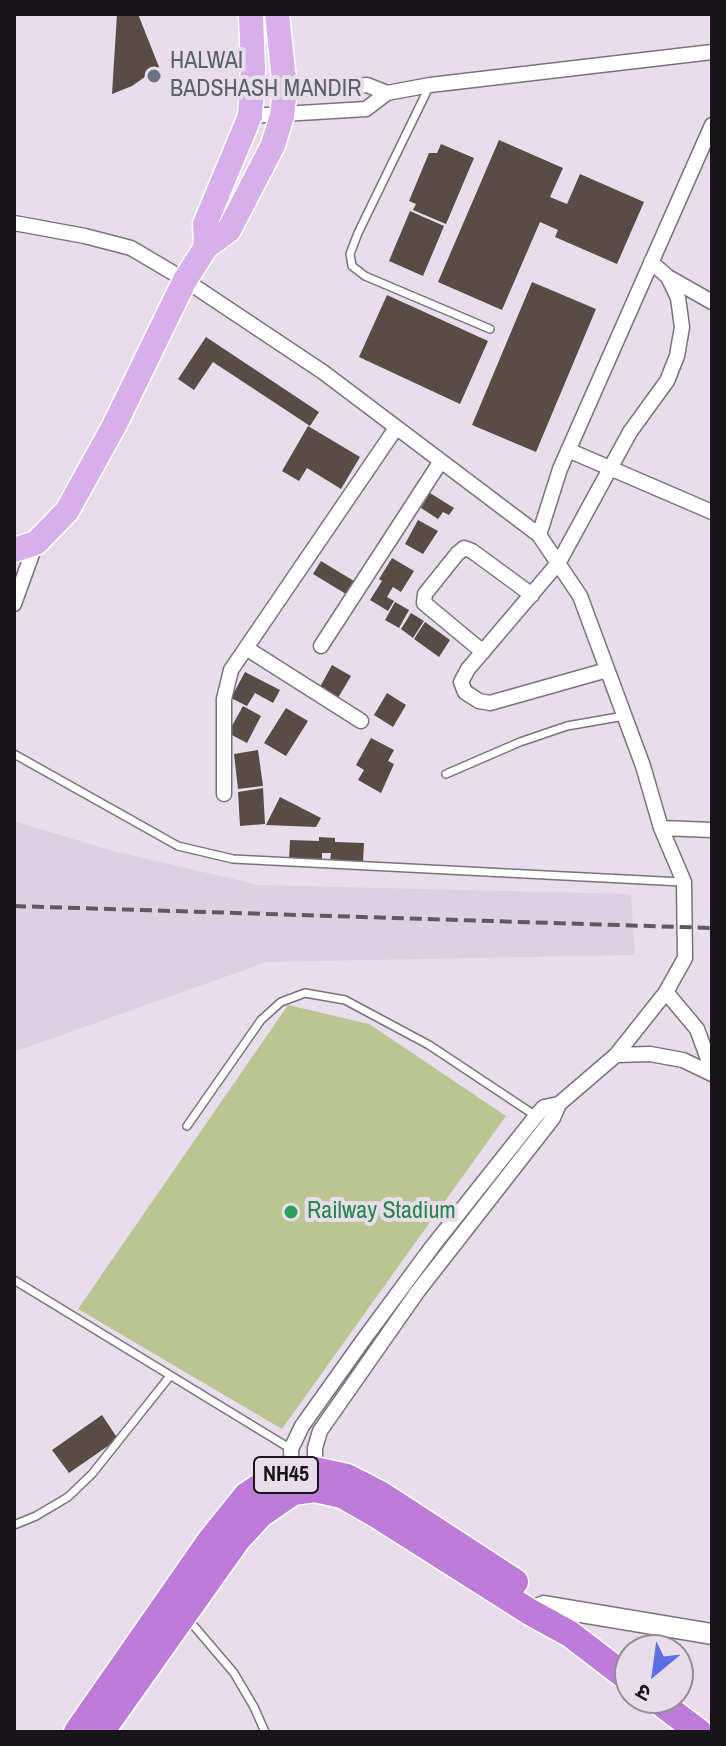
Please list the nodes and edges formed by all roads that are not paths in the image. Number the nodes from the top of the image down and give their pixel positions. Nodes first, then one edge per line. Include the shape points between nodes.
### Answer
1 (251, 14) edge
2 (277, 14) edge
3 (712, 52) edge
4 (430, 85) junction
5 (285, 89) junction
6 (252, 91) junction
7 (387, 93) junction
8 (250, 116) junction
9 (282, 116) junction
10 (712, 125) edge
11 (14, 223) edge
12 (206, 247) junction
13 (651, 262) junction
14 (668, 277) junction
15 (185, 280) junction
16 (712, 302) edge
17 (490, 329) dead end
18 (396, 428) junction
19 (568, 450) junction
20 (441, 461) junction
21 (608, 469) junction
22 (712, 512) edge
23 (539, 535) junction
24 (25, 546) edge
25 (559, 562) junction
26 (532, 595) junction
27 (14, 604) edge
28 (321, 646) dead end
29 (246, 648) junction
30 (483, 652) junction
31 (607, 670) junction
32 (624, 716) junction
33 (361, 721) dead end
34 (14, 754) edge
35 (446, 774) dead end
36 (224, 794) dead end
37 (661, 828) junction
38 (712, 830) edge
39 (684, 882) junction
40 (666, 992) junction
41 (616, 1055) junction
42 (712, 1072) edge
43 (559, 1104) junction
44 (536, 1116) junction
45 (187, 1126) dead end
46 (14, 1280) edge
47 (170, 1376) junction
48 (301, 1475) junction
49 (14, 1525) edge
50 (537, 1609) junction
51 (183, 1613) junction
52 (712, 1634) edge
53 (614, 1668) edge
54 (675, 1714) edge
55 (77, 1732) edge
56 (101, 1732) edge
57 (265, 1732) edge
58 (699, 1732) edge

1 - 6 main road
2 - 5 main road
3 - 4 street
4 - 7 street
4 - 17 lane via 358,233 350,254 352,266
5 - 6 street
5 - 7 street via 367,85
5 - 9 main road
6 - 8 main road
7 - 9 street via 366,109
8 - 9 street
8 - 12 main road via 205,224
9 - 12 main road via 273,145 229,230
10 - 13 street
11 - 15 street via 131,248
12 - 15 main road
13 - 14 street
13 - 19 street
14 - 16 street
14 - 21 street via 682,327 677,356 667,381
15 - 18 street
15 - 24 main road via 67,511
18 - 20 street
18 - 29 street
19 - 21 street
19 - 23 street
20 - 23 street
20 - 28 street
21 - 22 street
21 - 25 street
23 - 25 street
24 - 27 street
25 - 26 street
25 - 31 street via 580,596
26 - 30 street
26 - 30 street via 472,551 464,548 457,554 425,594 424,603
29 - 33 street
29 - 36 street via 231,670 224,699
30 - 31 street via 461,682 465,692 490,703
31 - 32 street
32 - 35 lane via 567,726
32 - 37 street
34 - 39 lane via 178,846 233,859
37 - 38 street
37 - 39 street
39 - 40 street via 685,958
40 - 41 street
40 - 42 street via 697,1029
41 - 42 street via 650,1054
41 - 43 street
43 - 44 street via 544,1107
43 - 48 street via 320,1431
44 - 45 lane via 429,1045 345,1000 305,993 281,1002 261,1020
44 - 48 street via 432,1247 302,1426
46 - 47 lane
47 - 48 lane
47 - 49 lane via 68,1497
48 - 50 highway, NH45
48 - 51 highway, NH45 via 237,1540
48 - 55 highway, NH45 via 265,1483 247,1495
50 - 52 street
50 - 53 highway, NH45
51 - 56 highway, NH45
51 - 57 lane via 234,1673
54 - 58 highway

